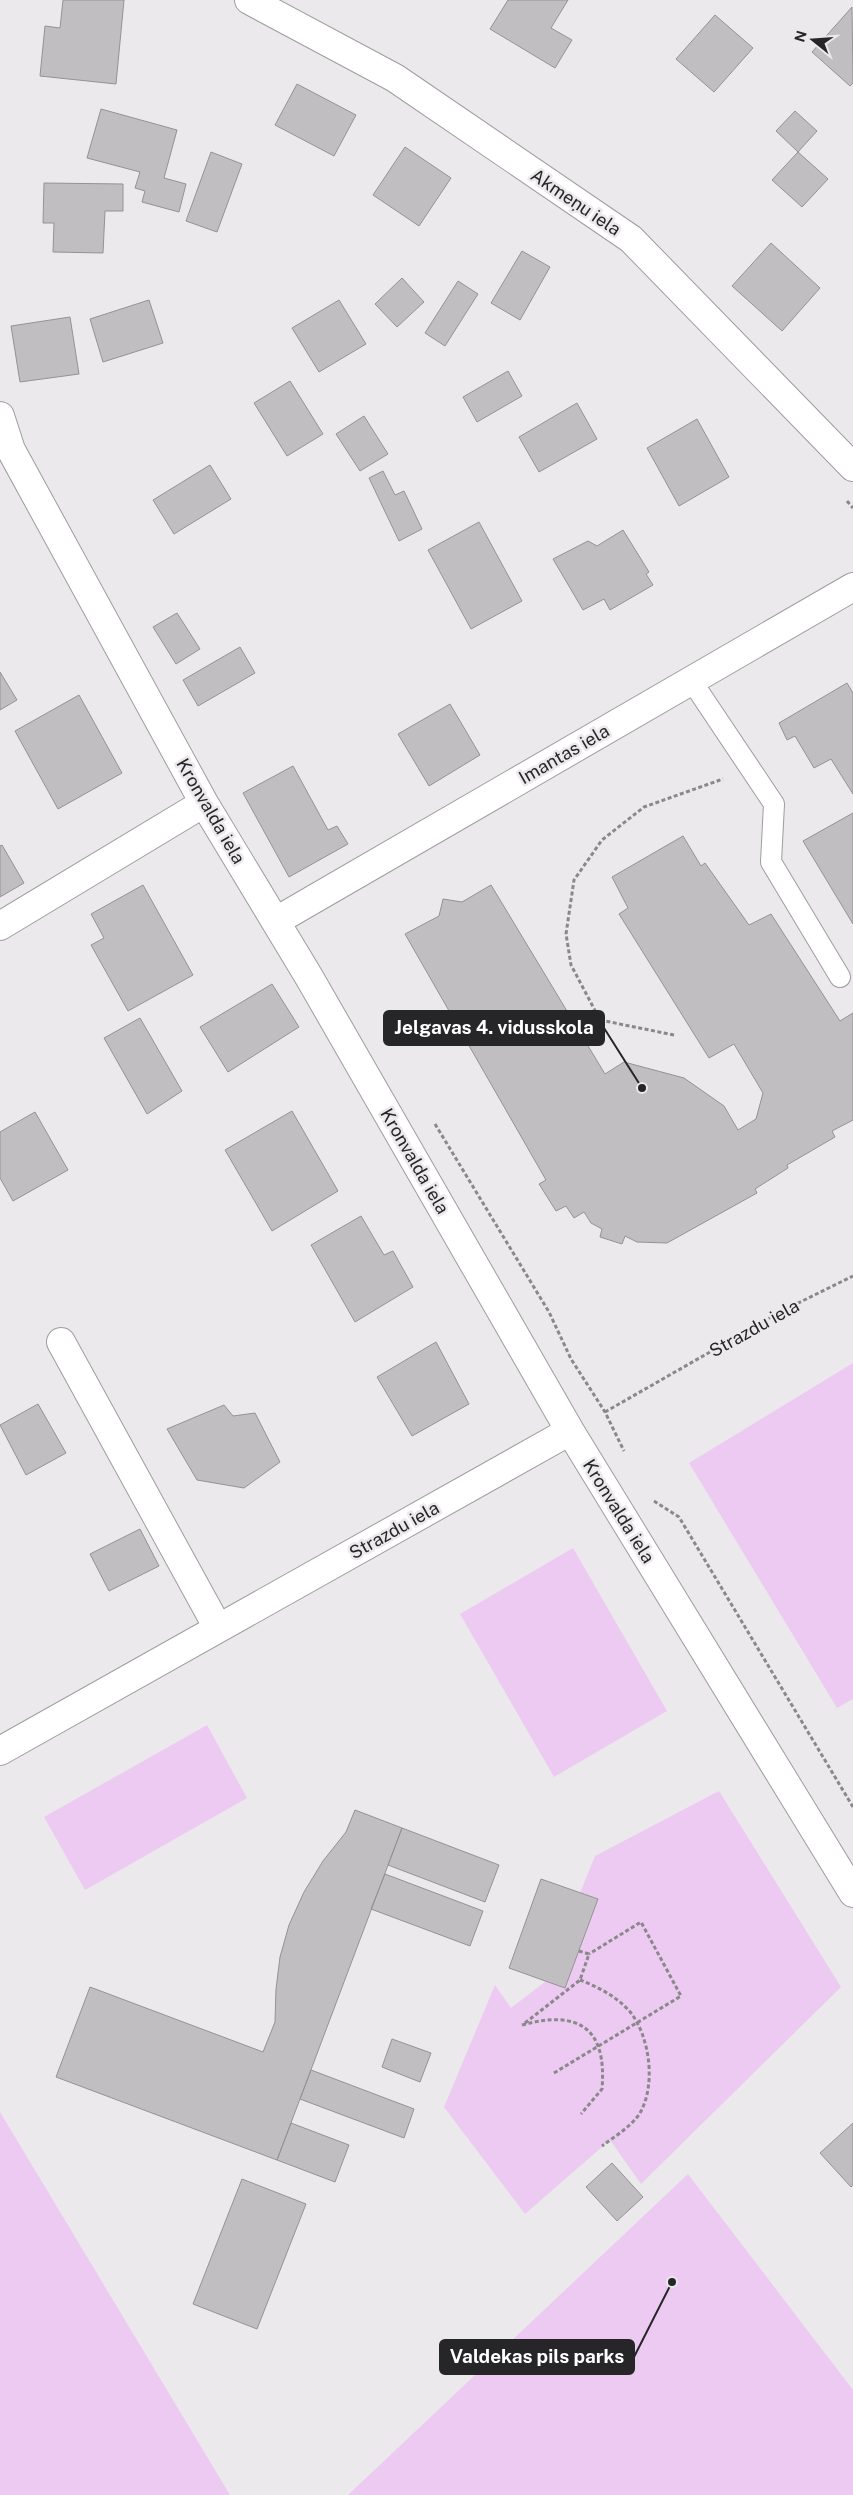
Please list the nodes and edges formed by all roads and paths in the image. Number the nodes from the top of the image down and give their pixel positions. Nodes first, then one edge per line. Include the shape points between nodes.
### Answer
1 (249, 0) edge
2 (0, 416) edge
3 (853, 467) edge
4 (853, 587) edge
5 (691, 680) junction
6 (750, 768) junction
7 (204, 803) junction
8 (276, 921) junction
9 (0, 926) edge
10 (840, 977) dead end
11 (674, 1035) dead end
12 (853, 1276) edge
13 (61, 1342) dead end
14 (570, 1431) junction
15 (626, 1453) dead end
16 (649, 1498) dead end
17 (218, 1628) junction
18 (0, 1751) edge
19 (853, 1807) edge
20 (853, 1893) edge
21 (579, 1950) dead end
22 (589, 1954) junction
23 (580, 1980) junction
24 (636, 2022) junction
25 (598, 2045) junction
26 (554, 2073) dead end
27 (581, 2114) dead end
28 (602, 2146) dead end

1 - 3 street, Akmeņu iela via 395,78 631,239
2 - 7 street, Kronvalda iela via 11,450
4 - 5 street, Imantas iela
5 - 6 lane
5 - 8 street, Imantas iela
6 - 10 lane via 774,804 771,862
6 - 11 path via 644,807 602,840 574,880 566,934 571,966 600,1020
7 - 8 street, Kronvalda iela
7 - 9 street
8 - 14 street, Kronvalda iela
12 - 15 path, Strazdu iela via 780,1312 605,1412
13 - 17 street
14 - 17 street, Strazdu iela
14 - 20 street, Kronvalda iela
16 - 19 path via 679,1517
17 - 18 street, Strazdu iela
21 - 22 path
22 - 23 path
22 - 24 path via 641,1922 681,1996
23 - 24 path via 611,1994
23 - 25 path via 522,2025 546,2018 564,2020 580,2025
24 - 25 path
24 - 28 path via 646,2051 650,2077 647,2095 640,2113 628,2128
25 - 26 path
25 - 27 path via 602,2052 602,2090

